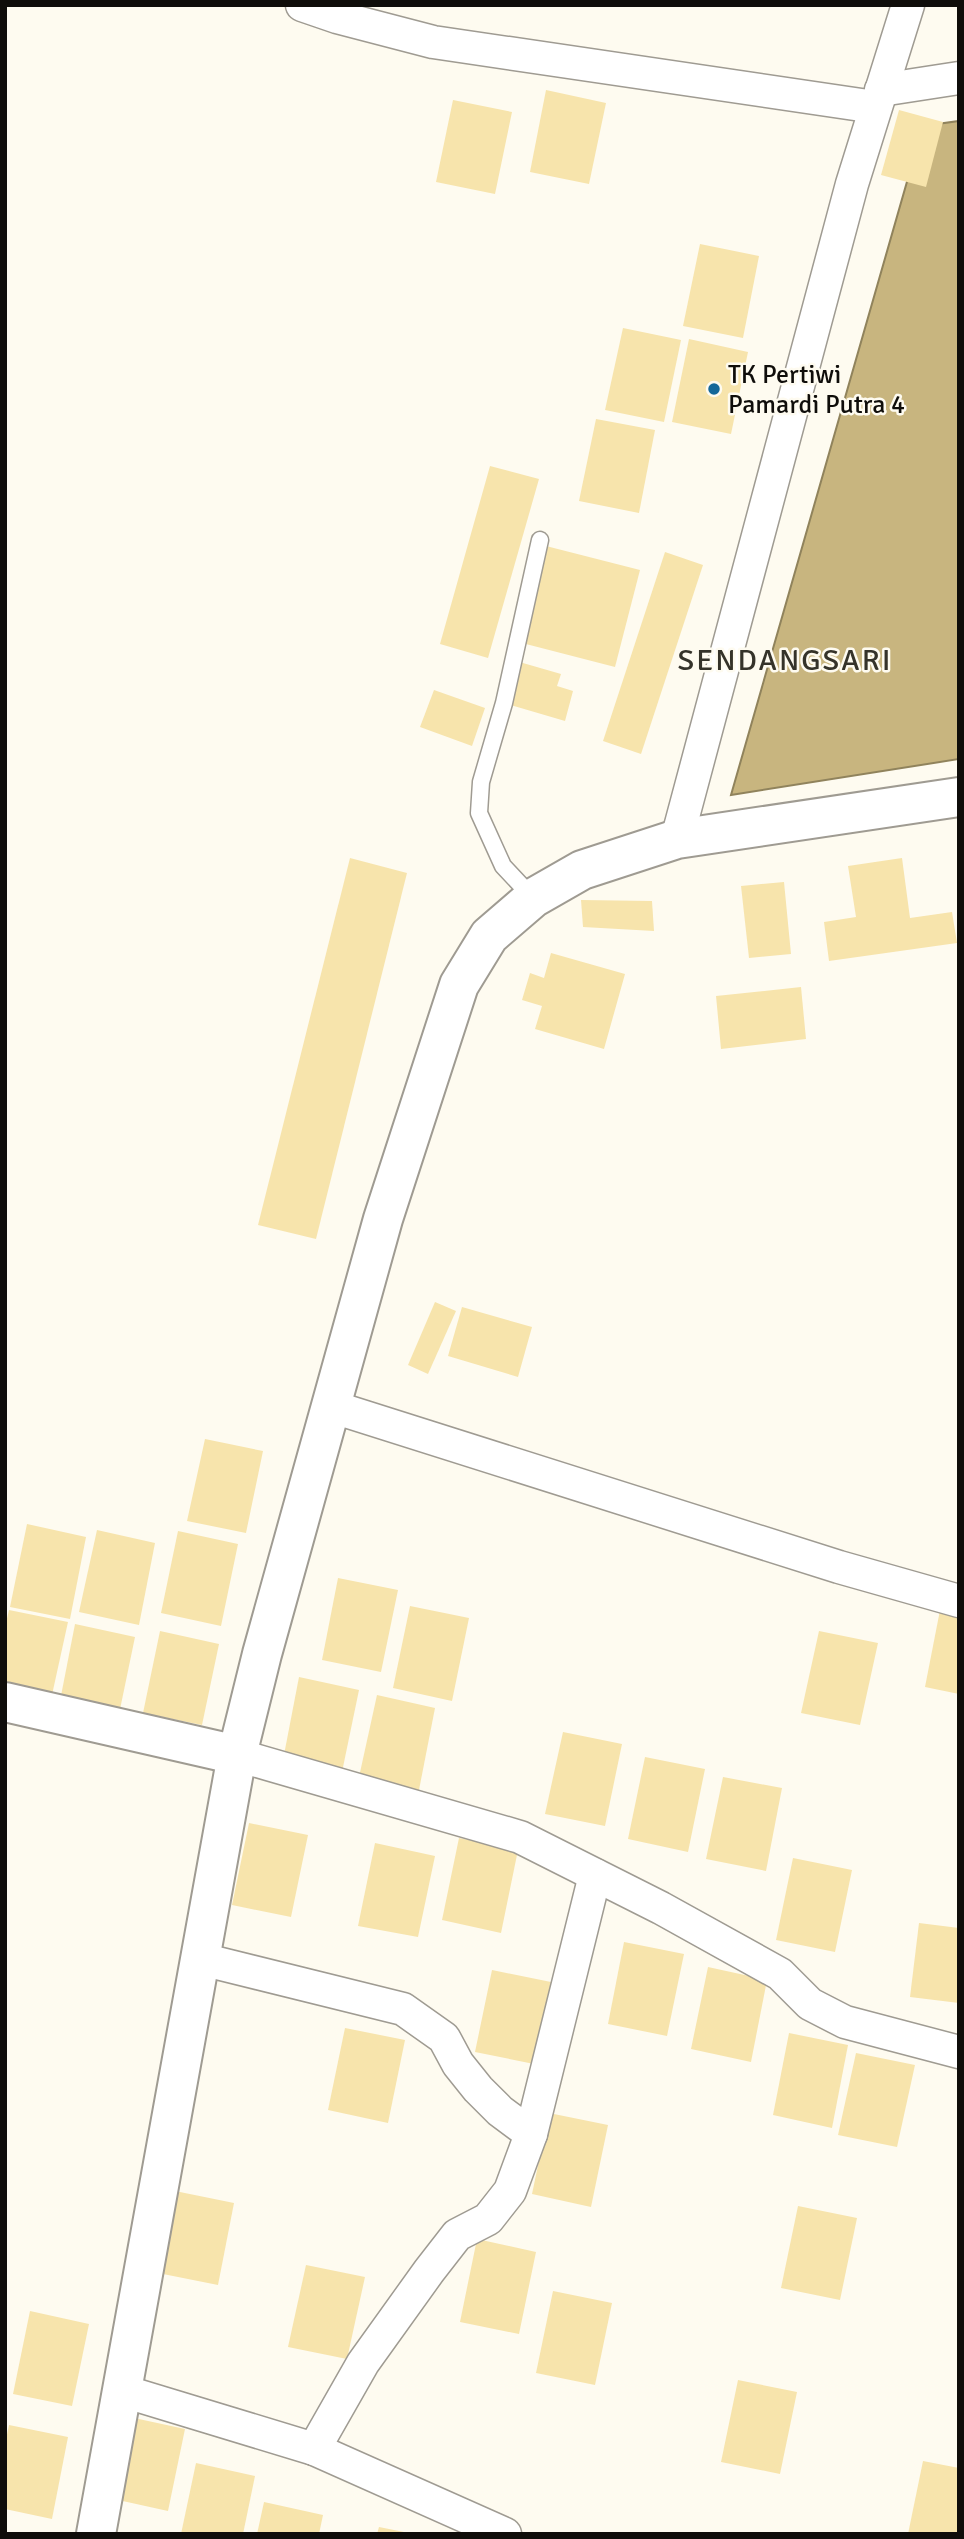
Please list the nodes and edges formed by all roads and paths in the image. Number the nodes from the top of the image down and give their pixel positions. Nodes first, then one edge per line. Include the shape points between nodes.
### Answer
1 (302, 5) edge
2 (908, 5) edge
3 (959, 78) edge
4 (878, 98) junction
5 (540, 540) dead end
6 (959, 797) edge
7 (677, 839) junction
8 (533, 898) junction
9 (330, 1406) junction
10 (959, 1601) edge
11 (5, 1702) edge
12 (237, 1755) junction
13 (595, 1875) junction
14 (201, 1959) junction
15 (959, 2052) edge
16 (531, 2134) junction
17 (122, 2391) junction
18 (314, 2449) junction
19 (96, 2534) edge
20 (505, 2534) edge

1 - 4 street via 433,42
2 - 4 street
3 - 4 street
4 - 7 street
5 - 8 lane via 504,703 481,782 479,813 503,866
6 - 7 street
7 - 8 street via 582,870
8 - 9 street via 489,936 459,985 383,1219
9 - 10 street
9 - 12 street
11 - 12 street
12 - 13 street via 520,1837
12 - 14 street
13 - 15 street via 780,1974 810,2004 845,2022
13 - 16 street
14 - 16 street via 403,2009 444,2038 478,2089
14 - 17 street
16 - 18 street via 510,2190 488,2220 457,2235 429,2271 363,2363
17 - 18 street
17 - 19 street
18 - 20 street

